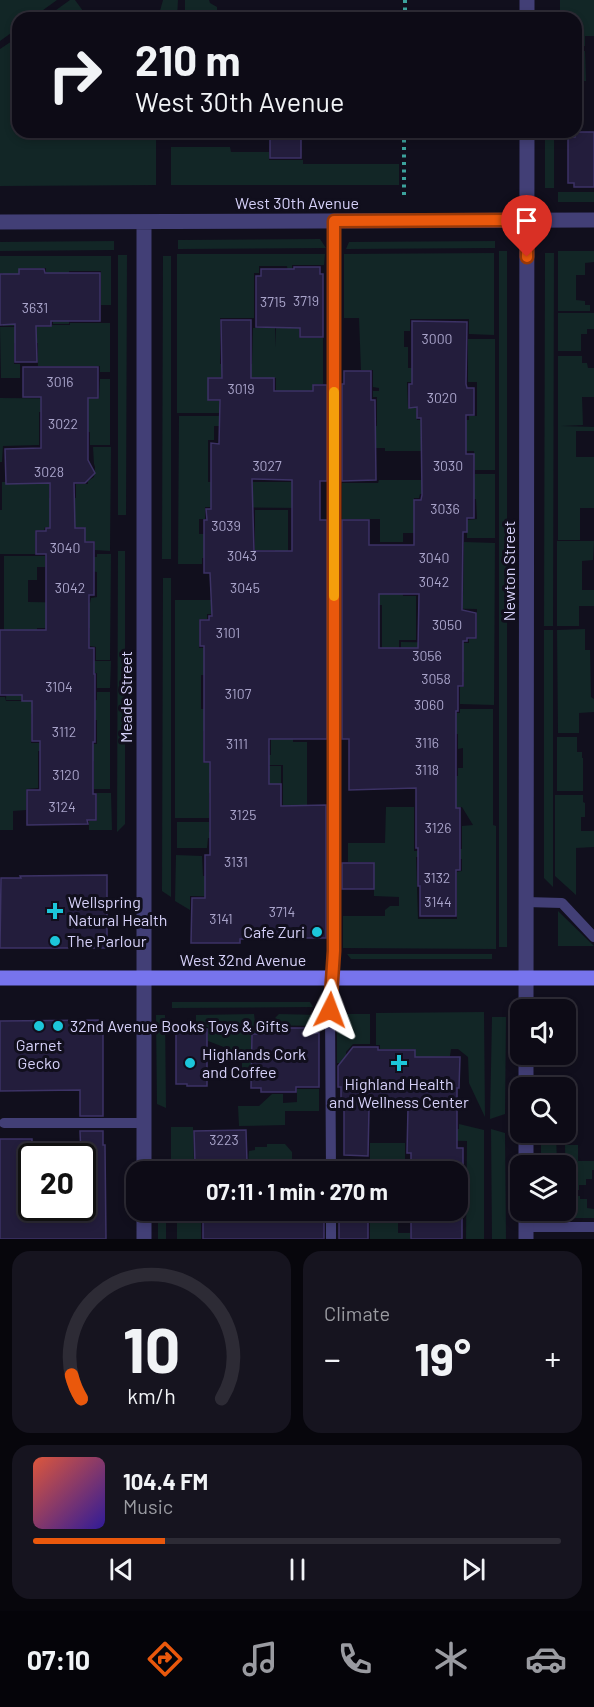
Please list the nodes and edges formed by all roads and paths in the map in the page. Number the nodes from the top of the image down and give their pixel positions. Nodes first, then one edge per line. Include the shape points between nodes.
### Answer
1 (404, 138) edge
2 (527, 138) edge
3 (404, 195) dead end
4 (527, 220) junction
5 (594, 220) edge
6 (334, 221) junction
7 (0, 222) edge
8 (144, 222) junction
9 (526, 902) junction
10 (594, 937) edge
11 (0, 978) edge
12 (144, 978) junction
13 (332, 978) junction
14 (526, 978) junction
15 (594, 978) edge
16 (526, 999) edge
17 (4, 1123) dead end
18 (144, 1123) junction
19 (144, 1161) edge
20 (330, 1161) edge
21 (144, 1221) edge
22 (331, 1221) edge
23 (594, 1227) edge
24 (526, 1233) edge
25 (144, 1239) edge
26 (331, 1239) edge

1 - 3 path
2 - 4 street, Newton Street
4 - 5 street, West 30th Avenue
4 - 6 street, West 30th Avenue
4 - 9 street, Newton Street
6 - 8 street, West 30th Avenue
6 - 13 lane
7 - 8 street, West 30th Avenue
8 - 12 street, Meade Street
9 - 10 lane via 562,903
9 - 14 street, Newton Street
11 - 12 street, West 32nd Avenue
12 - 13 street, West 32nd Avenue
12 - 18 street, Meade Street
13 - 14 street, West 32nd Avenue
13 - 20 lane
14 - 15 street, West 32nd Avenue
14 - 16 street, Newton Street
17 - 18 lane
18 - 19 street, Meade Street
21 - 25 street
22 - 26 lane
23 - 24 lane

